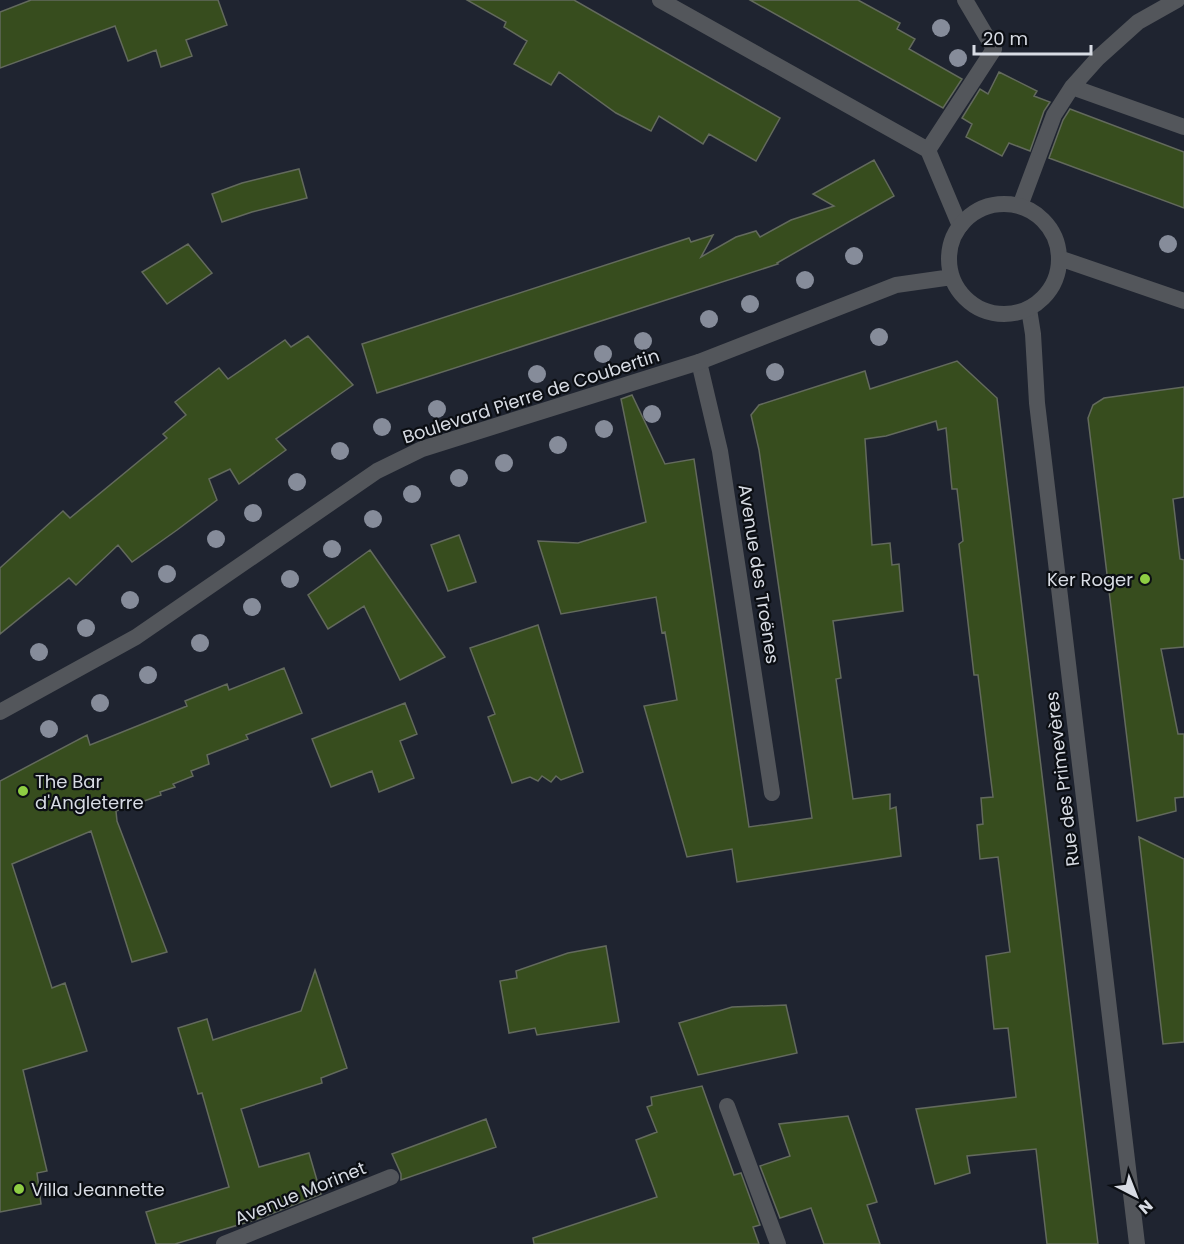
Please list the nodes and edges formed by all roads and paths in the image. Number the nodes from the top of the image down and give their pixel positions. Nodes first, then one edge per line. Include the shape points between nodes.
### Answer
1 (660, 0) edge
2 (965, 0) edge
3 (1177, 0) edge
4 (1072, 87) junction
5 (1184, 127) edge
6 (928, 150) junction
7 (1020, 206) junction
8 (960, 226) junction
9 (1059, 258) junction
10 (952, 277) junction
11 (1184, 301) edge
12 (1029, 309) junction
13 (699, 362) junction
14 (0, 712) edge
15 (772, 793) dead end
16 (727, 1106) dead end
17 (391, 1177) dead end
18 (224, 1244) edge
19 (778, 1244) edge
20 (1137, 1244) edge

1 - 6 street
2 - 6 street via 994,49
3 - 4 street via 1138,22
4 - 5 street
4 - 7 street via 1054,115
6 - 8 street
7 - 8 street via 985,207
7 - 9 street via 1050,228
8 - 10 street via 949,250
9 - 11 street
9 - 12 street via 1057,275 1049,291
10 - 12 street via 960,294 983,311 1002,315
10 - 13 street, Boulevard Pierre de Coubertin via 896,285
12 - 20 street, Rue des Primevères via 1036,403
13 - 14 street, Boulevard Pierre de Coubertin via 422,449 377,471 136,637
13 - 15 street, Avenue des Troënes via 720,451
16 - 19 street
17 - 18 street, Avenue Morinet

